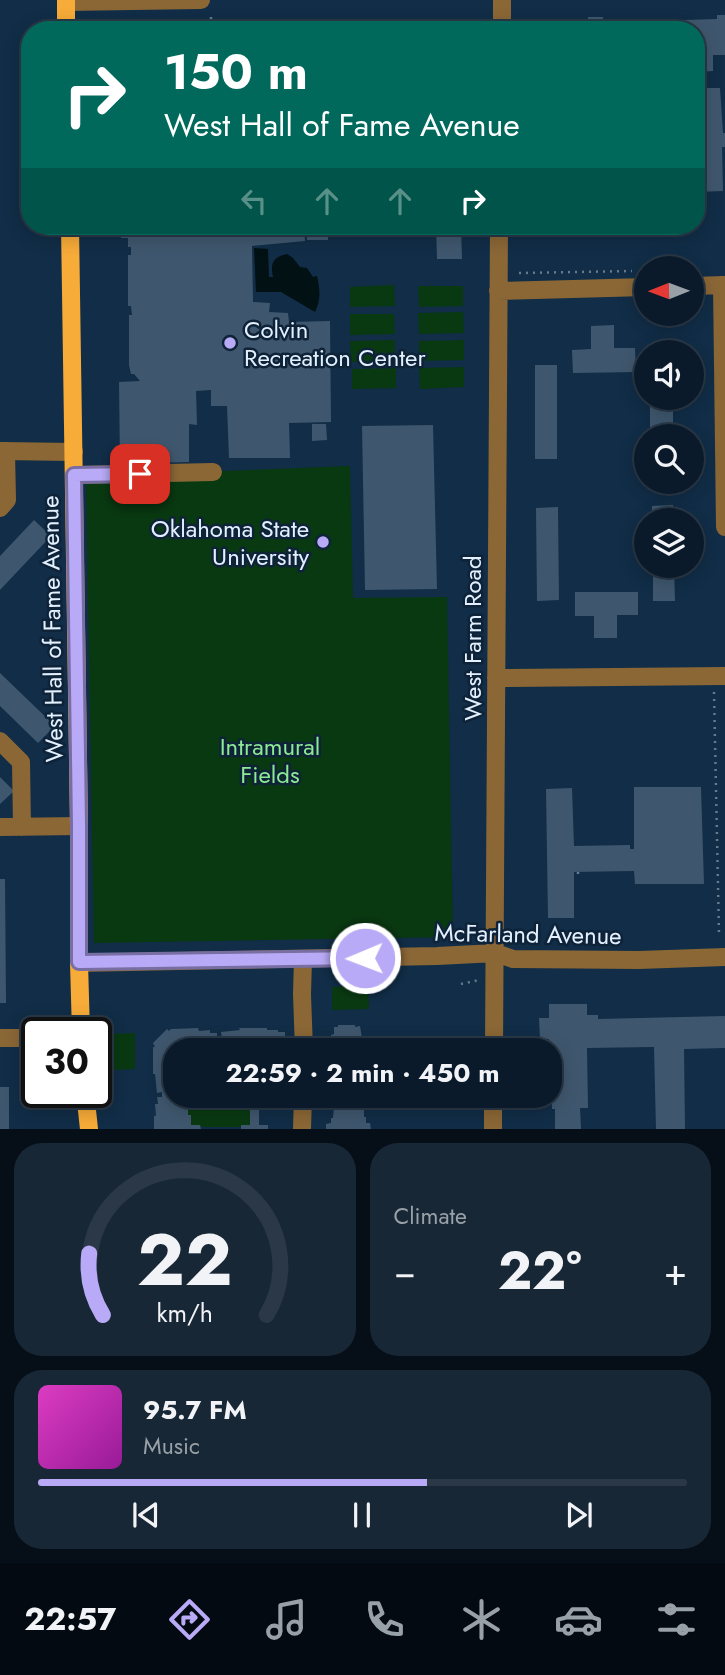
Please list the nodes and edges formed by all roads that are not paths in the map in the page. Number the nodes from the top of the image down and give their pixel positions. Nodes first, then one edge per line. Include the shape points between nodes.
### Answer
1 (201, 0) edge
2 (502, 0) edge
3 (66, 1) edge
4 (66, 21) edge
5 (502, 21) edge
6 (70, 235) edge
7 (499, 235) edge
8 (724, 285) edge
9 (704, 286) edge
10 (634, 287) edge
11 (498, 291) junction
12 (3, 451) edge
13 (74, 452) junction
14 (213, 472) dead end
15 (74, 475) junction
16 (0, 508) edge
17 (725, 527) edge
18 (725, 676) edge
19 (496, 678) junction
20 (0, 741) edge
21 (79, 826) junction
22 (0, 827) edge
23 (22, 827) junction
24 (496, 953) junction
25 (725, 957) edge
26 (303, 959) junction
27 (79, 962) junction
28 (81, 1017) edge
29 (0, 1038) edge
30 (21, 1038) edge
31 (304, 1038) edge
32 (494, 1038) edge
33 (87, 1108) edge
34 (303, 1108) edge
35 (494, 1108) edge
36 (89, 1129) edge
37 (302, 1129) edge
38 (493, 1129) edge

1 - 3 street
2 - 5 street
3 - 4 main road
6 - 13 main road, West Hall of Fame Avenue
7 - 11 street, West Farm Road
8 - 9 street
8 - 17 street
10 - 11 street
11 - 19 street, West Farm Road
12 - 13 street
12 - 16 street via 7,500
13 - 15 main road, West Hall of Fame Avenue
14 - 15 street
15 - 21 main road, West Hall of Fame Avenue
18 - 19 street
19 - 24 street, West Farm Road
20 - 23 street via 21,762
21 - 23 street
21 - 27 main road, West Hall of Fame Avenue
22 - 23 street
24 - 25 street, McFarland Avenue via 513,959
24 - 26 street, McFarland Avenue
24 - 32 street, West Farm Road
26 - 27 street, McFarland Avenue
26 - 31 street
27 - 28 main road, West Hall of Fame Avenue
29 - 30 street
33 - 36 main road
34 - 37 street
35 - 38 street

